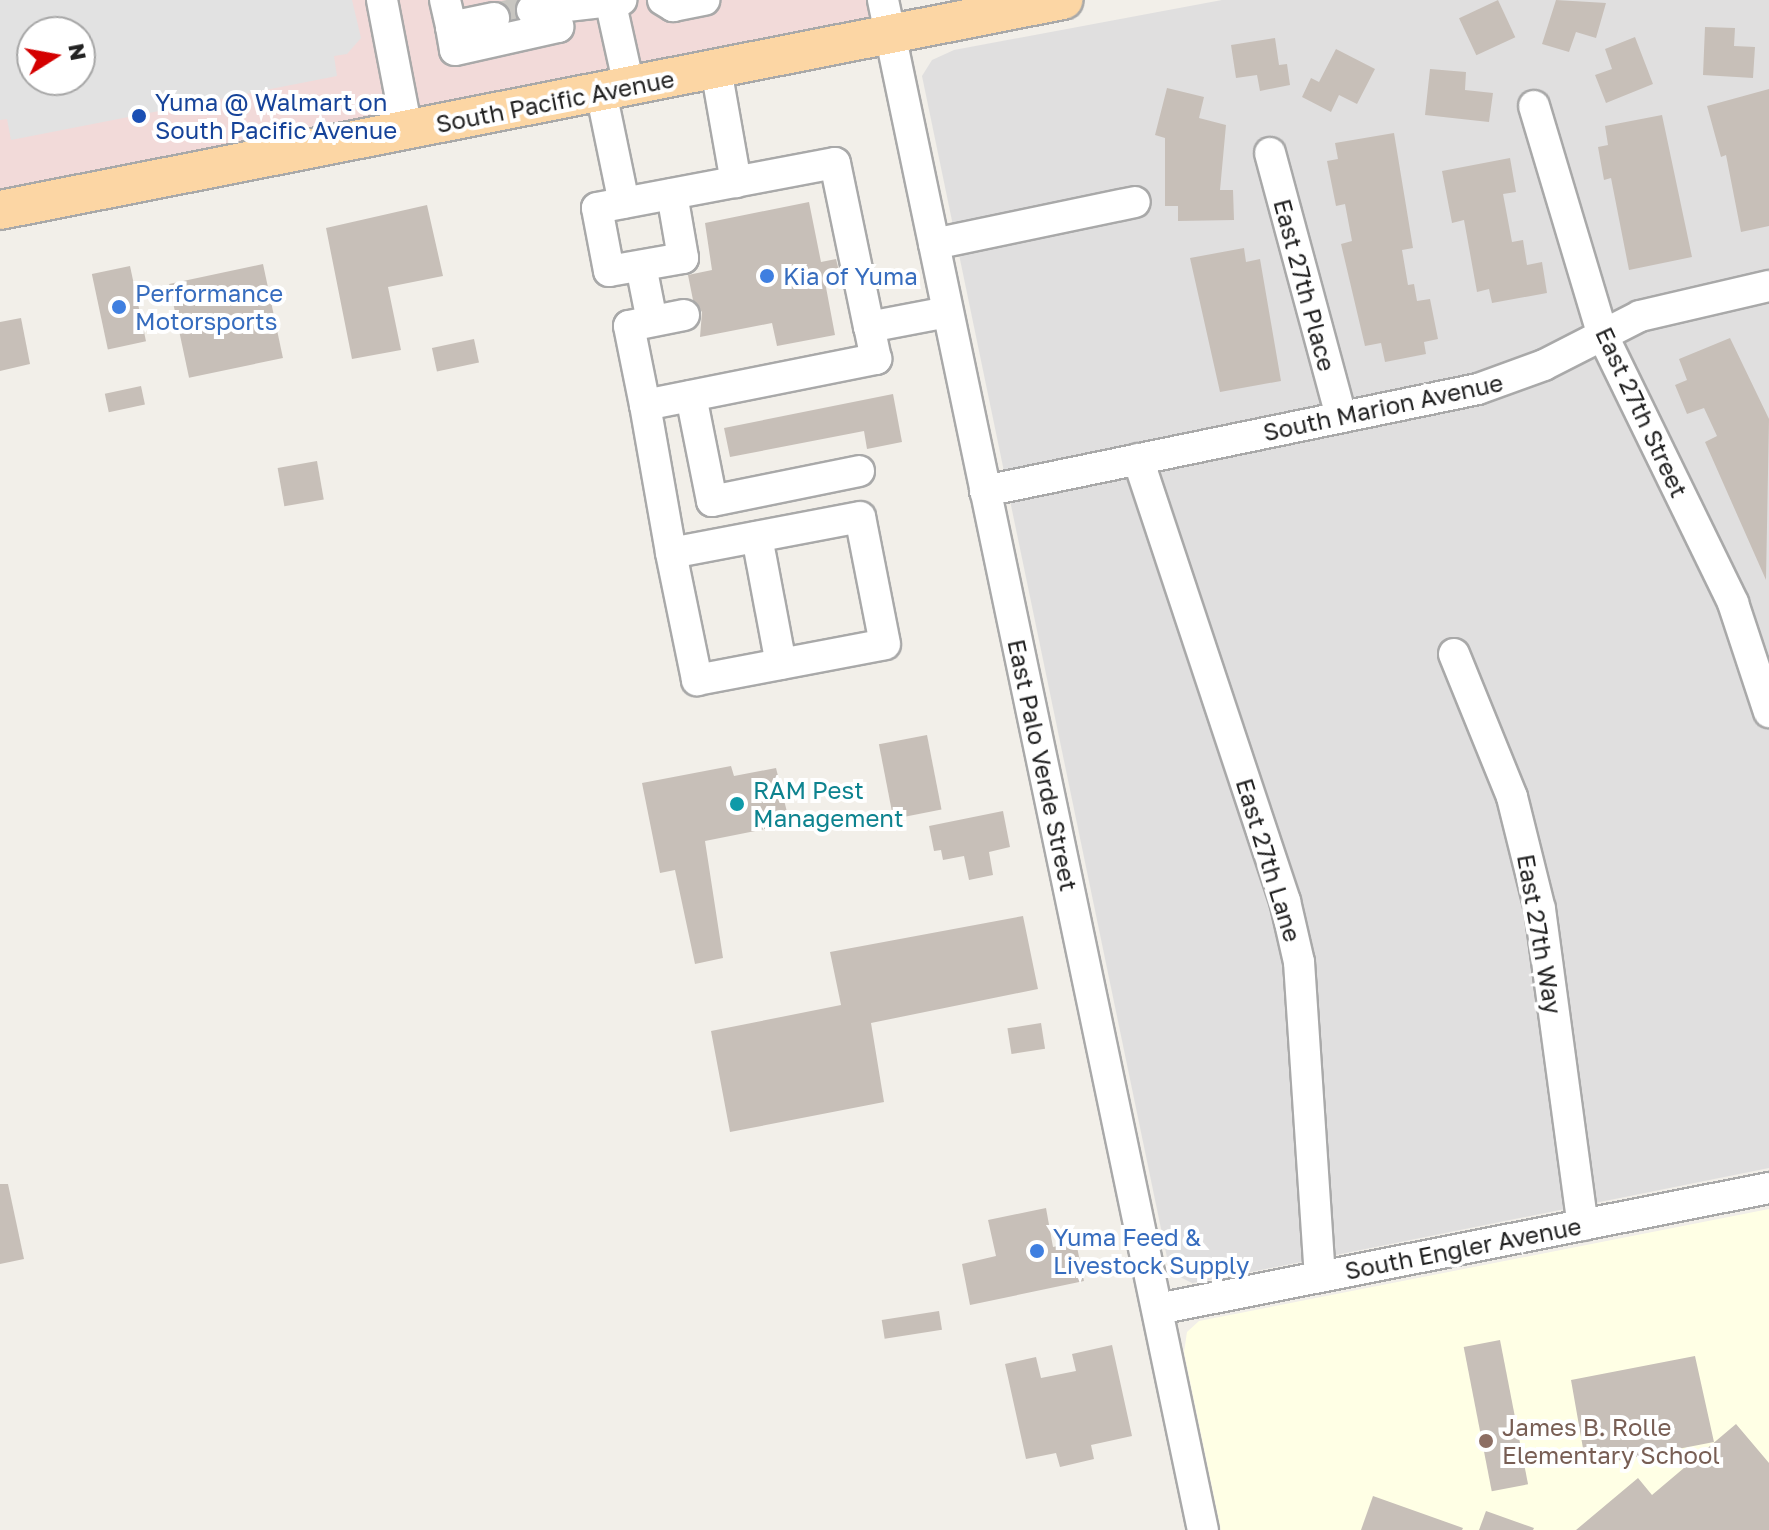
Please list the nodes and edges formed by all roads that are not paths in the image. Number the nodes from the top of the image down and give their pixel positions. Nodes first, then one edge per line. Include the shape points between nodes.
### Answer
1 (382, 0) edge
2 (663, 0) edge
3 (704, 0) edge
4 (1063, 0) edge
5 (614, 2) edge
6 (546, 5) edge
7 (448, 14) edge
8 (886, 17) edge
9 (494, 18) tunnel mouth
10 (716, 69) junction
11 (615, 89) junction
12 (1534, 106) dead end
13 (407, 130) junction
14 (1270, 153) dead end
15 (736, 182) junction
16 (672, 194) junction
17 (1135, 202) dead end
18 (624, 203) junction
19 (0, 210) edge
20 (934, 244) junction
21 (641, 266) junction
22 (1769, 286) edge
23 (948, 312) junction
24 (684, 315) dead end
25 (652, 321) junction
26 (869, 327) junction
27 (1603, 336) junction
28 (691, 396) junction
29 (645, 405) junction
30 (1341, 417) junction
31 (1138, 459) junction
32 (859, 471) dead end
33 (985, 491) junction
34 (757, 537) junction
35 (671, 553) junction
36 (1454, 654) dead end
37 (781, 664) junction
38 (1769, 712) edge
39 (1769, 1188) edge
40 (1583, 1225) junction
41 (1320, 1276) junction
42 (1158, 1309) junction
43 (1203, 1530) edge

1 - 13 street
2 - 3 street via 673,6
4 - 8 main road, South Pacific Avenue
5 - 6 street
5 - 11 street
6 - 7 street via 558,27 455,50
7 - 9 street
8 - 10 main road, South Pacific Avenue
8 - 20 street, East Palo Verde Street
10 - 11 main road, South Pacific Avenue
10 - 15 street
11 - 13 main road, South Pacific Avenue
11 - 18 street
12 - 27 street, East 27th Street
13 - 19 main road, South Pacific Avenue
14 - 30 street, East 27th Place
15 - 16 street
15 - 26 street via 835,163
16 - 18 street
16 - 21 street via 683,258
17 - 20 street
18 - 21 street via 597,208 609,271
20 - 23 street, East Palo Verde Street
21 - 25 street
22 - 27 street, South Marion Avenue via 1640,316
23 - 26 street
23 - 33 street, East Palo Verde Street
24 - 25 street
25 - 29 street via 629,326
26 - 28 street via 876,359
27 - 30 street, South Marion Avenue via 1508,381
27 - 38 street, East 27th Street via 1733,603
28 - 29 street
28 - 32 street via 712,501
29 - 35 street
30 - 31 street, South Marion Avenue
31 - 33 street, South Marion Avenue
31 - 41 street, East 27th Lane via 1285,901 1299,962
33 - 42 street, East Palo Verde Street
34 - 35 street
34 - 37 street
34 - 37 street via 860,517 885,644
35 - 37 street via 697,680
36 - 40 street, East 27th Way via 1512,797 1540,909
39 - 40 street, South Engler Avenue
40 - 41 street, South Engler Avenue
41 - 42 street, South Engler Avenue
42 - 43 street, East Palo Verde Street

